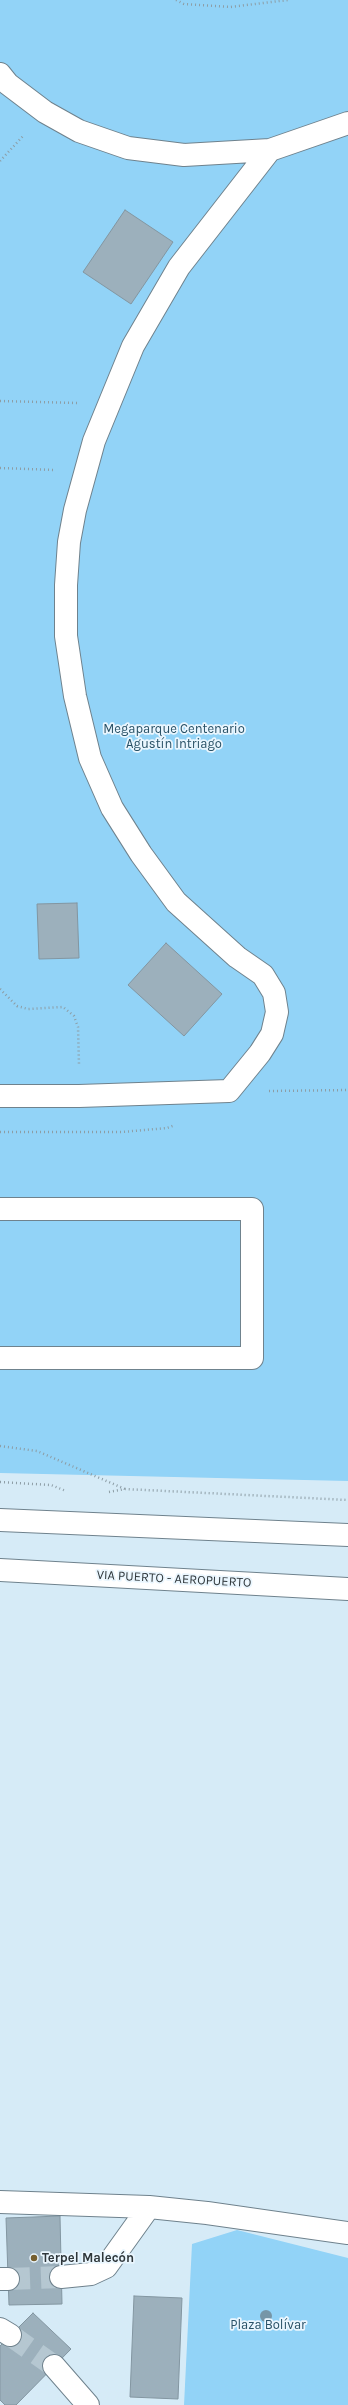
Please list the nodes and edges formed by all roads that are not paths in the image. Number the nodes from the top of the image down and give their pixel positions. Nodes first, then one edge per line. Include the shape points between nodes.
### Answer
1 (0, 74) edge
2 (348, 123) edge
3 (270, 150) junction
4 (0, 1096) edge
5 (0, 1210) edge
6 (0, 1358) edge
7 (0, 1520) edge
8 (348, 1535) edge
9 (0, 1570) edge
10 (348, 1589) edge
11 (0, 2202) edge
12 (149, 2207) junction
13 (348, 2233) edge
14 (62, 2277) tunnel mouth
15 (54, 2366) tunnel mouth
16 (88, 2405) edge

1 - 3 main road via 8,84 45,112 79,132 128,148 184,155
2 - 3 main road
3 - 4 main road via 179,267 132,346 94,441 75,510 69,542 66,636 75,696 90,758 112,808 176,902 237,957 262,975 274,993 277,1012 272,1034 229,1091
5 - 6 main road via 252,1210 252,1358
7 - 8 main road
9 - 10 main road, VIA PUERTO - AEROPUERTO
11 - 12 main road
12 - 13 main road
12 - 14 main road via 106,2267 91,2274
15 - 16 main road

